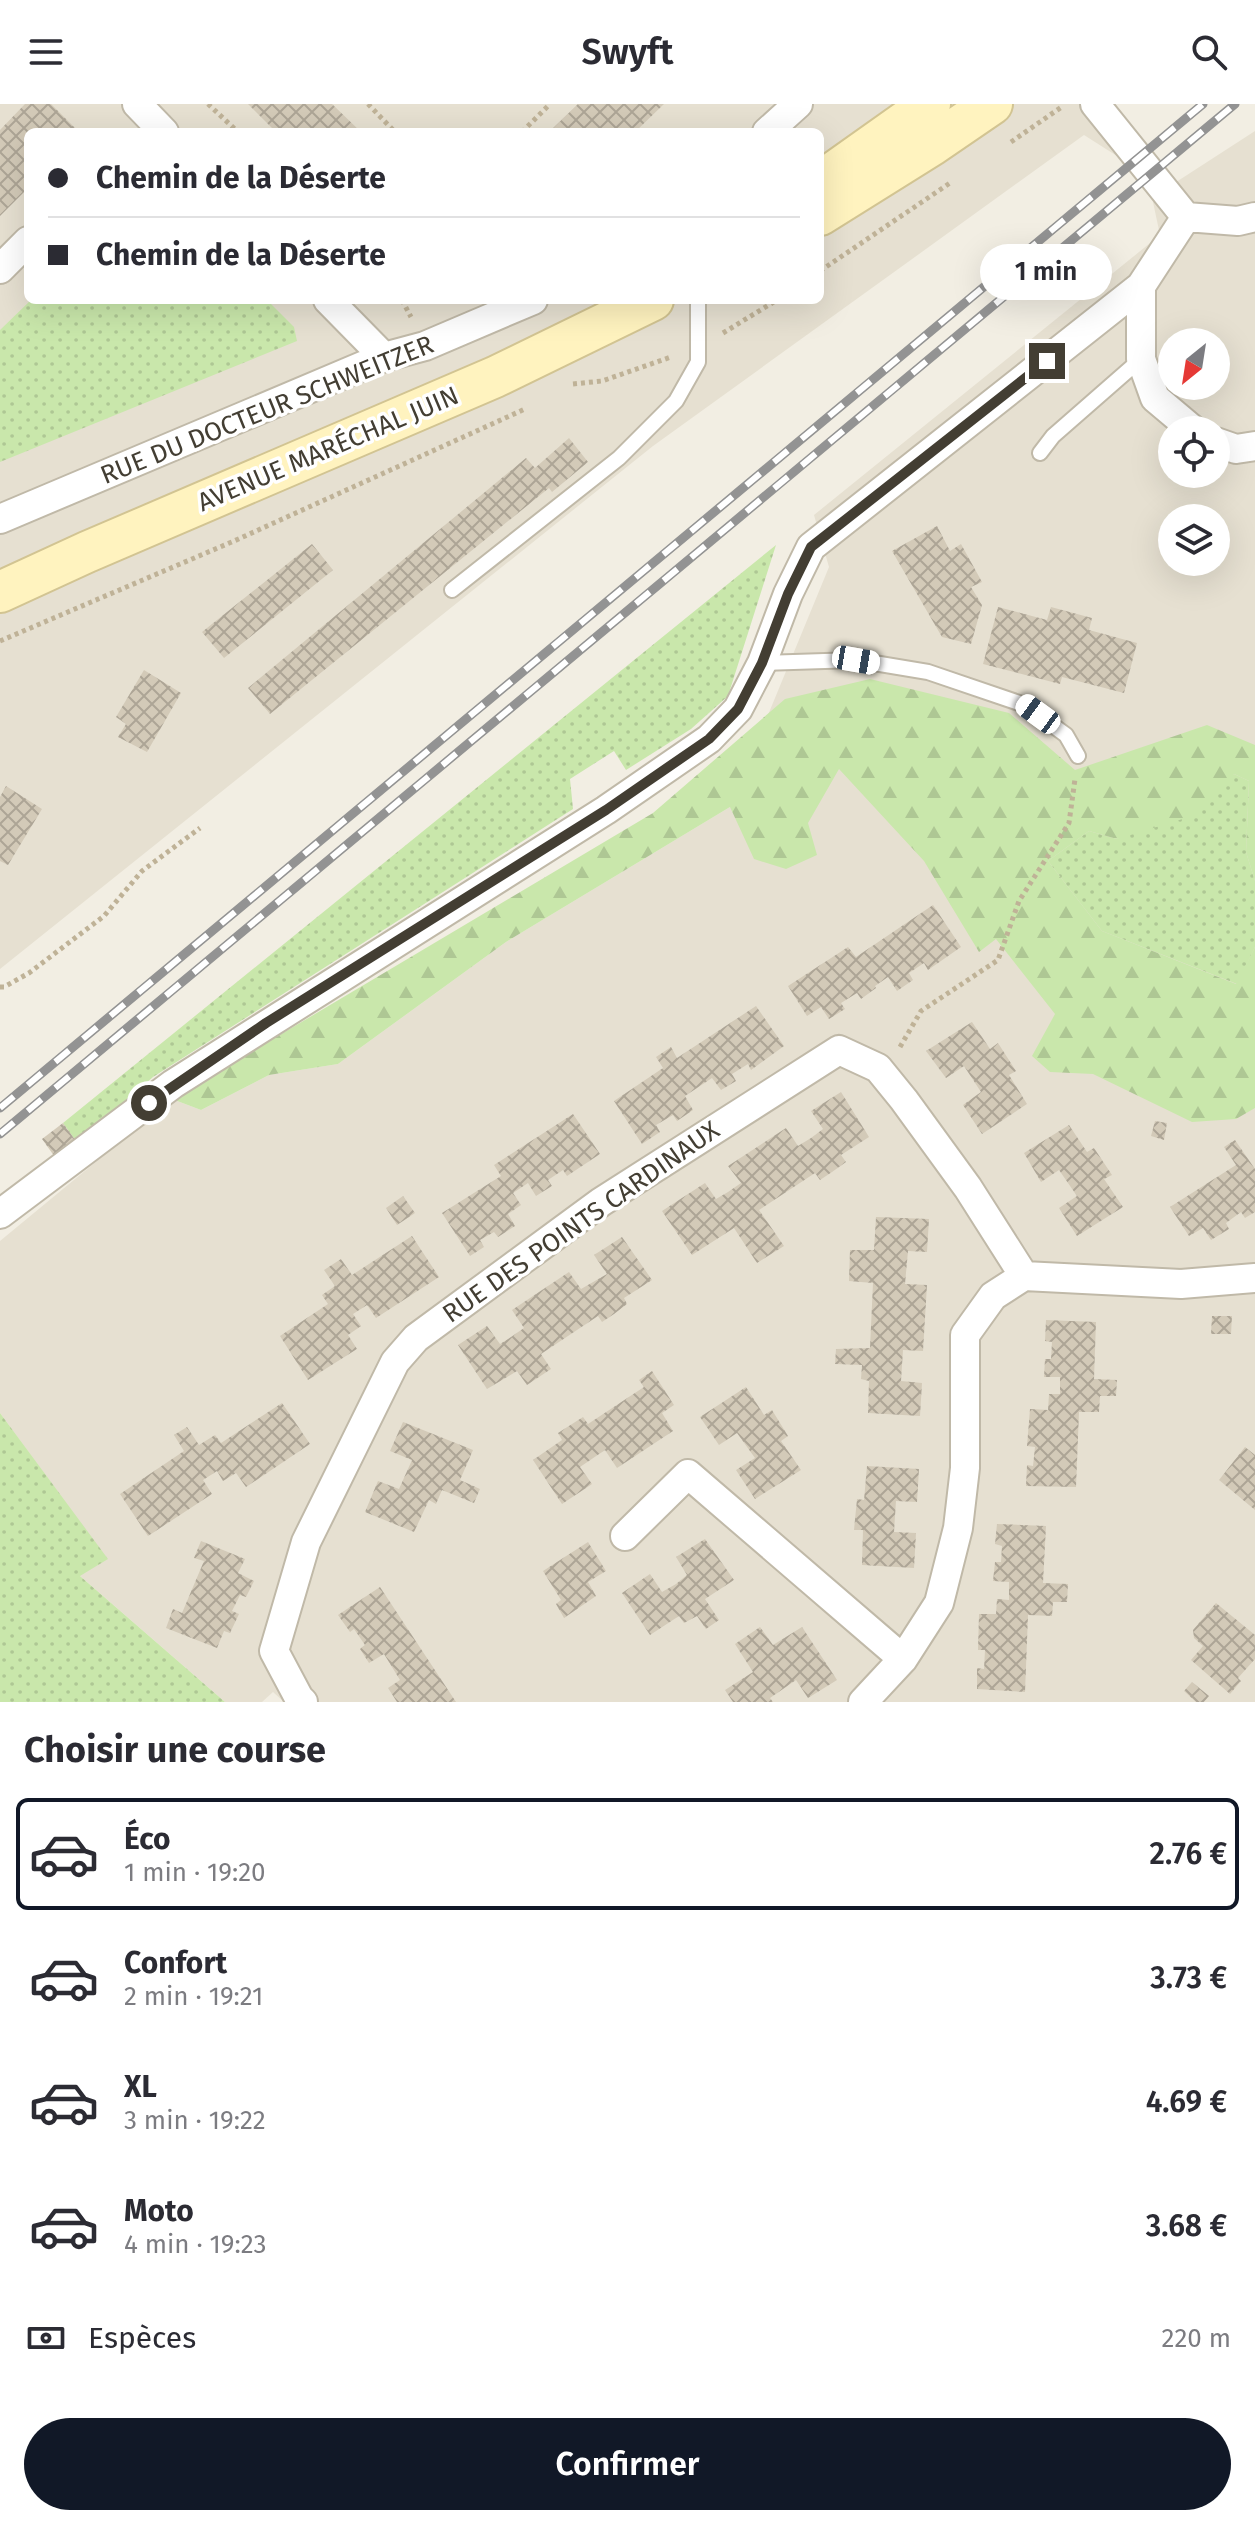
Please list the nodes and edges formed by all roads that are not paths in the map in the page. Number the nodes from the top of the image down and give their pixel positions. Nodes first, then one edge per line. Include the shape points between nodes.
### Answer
1 (798, 104) edge
2 (930, 104) edge
3 (992, 104) edge
4 (1095, 104) edge
5 (771, 128) edge
6 (824, 179) edge
7 (824, 212) edge
8 (1186, 217) junction
9 (1255, 217) edge
10 (24, 245) edge
11 (0, 269) edge
12 (1141, 286) junction
13 (332, 304) edge
14 (524, 304) edge
15 (645, 304) edge
16 (698, 304) edge
17 (384, 357) junction
18 (1141, 359) junction
19 (1176, 416) edge
20 (1255, 446) edge
21 (1230, 447) edge
22 (1040, 453) dead end
23 (0, 519) edge
24 (452, 590) dead end
25 (0, 592) edge
26 (762, 663) junction
27 (1078, 756) road end
28 (0, 1214) edge
29 (1024, 1276) junction
30 (1255, 1278) edge
31 (625, 1536) dead end
32 (903, 1659) junction
33 (303, 1702) edge
34 (863, 1702) edge

1 - 5 street
2 - 6 main road
3 - 7 main road
4 - 8 street
8 - 9 street
8 - 12 street
10 - 11 street
12 - 18 street
12 - 26 street via 811,547
13 - 17 street
14 - 17 street, RUE DU DOCTEUR SCHWEITZER via 425,346
15 - 25 main road, AVENUE MARÉCHAL JUIN via 495,377
16 - 24 lane via 698,362 676,401 629,448
17 - 23 street, RUE DU DOCTEUR SCHWEITZER
18 - 19 street via 1155,398
18 - 22 lane
20 - 21 street
26 - 27 lane via 856,660 928,672 1025,705 1066,735
26 - 28 street via 738,709 709,739 173,1084
29 - 30 street via 1181,1284
29 - 32 street via 993,1296 965,1335 965,1468 958,1528 939,1603
29 - 33 street, RUE DES POINTS CARDINAUX via 968,1188 878,1068 839,1050 601,1202 416,1338 395,1362 306,1542 274,1651
31 - 32 street via 688,1474
32 - 34 street

